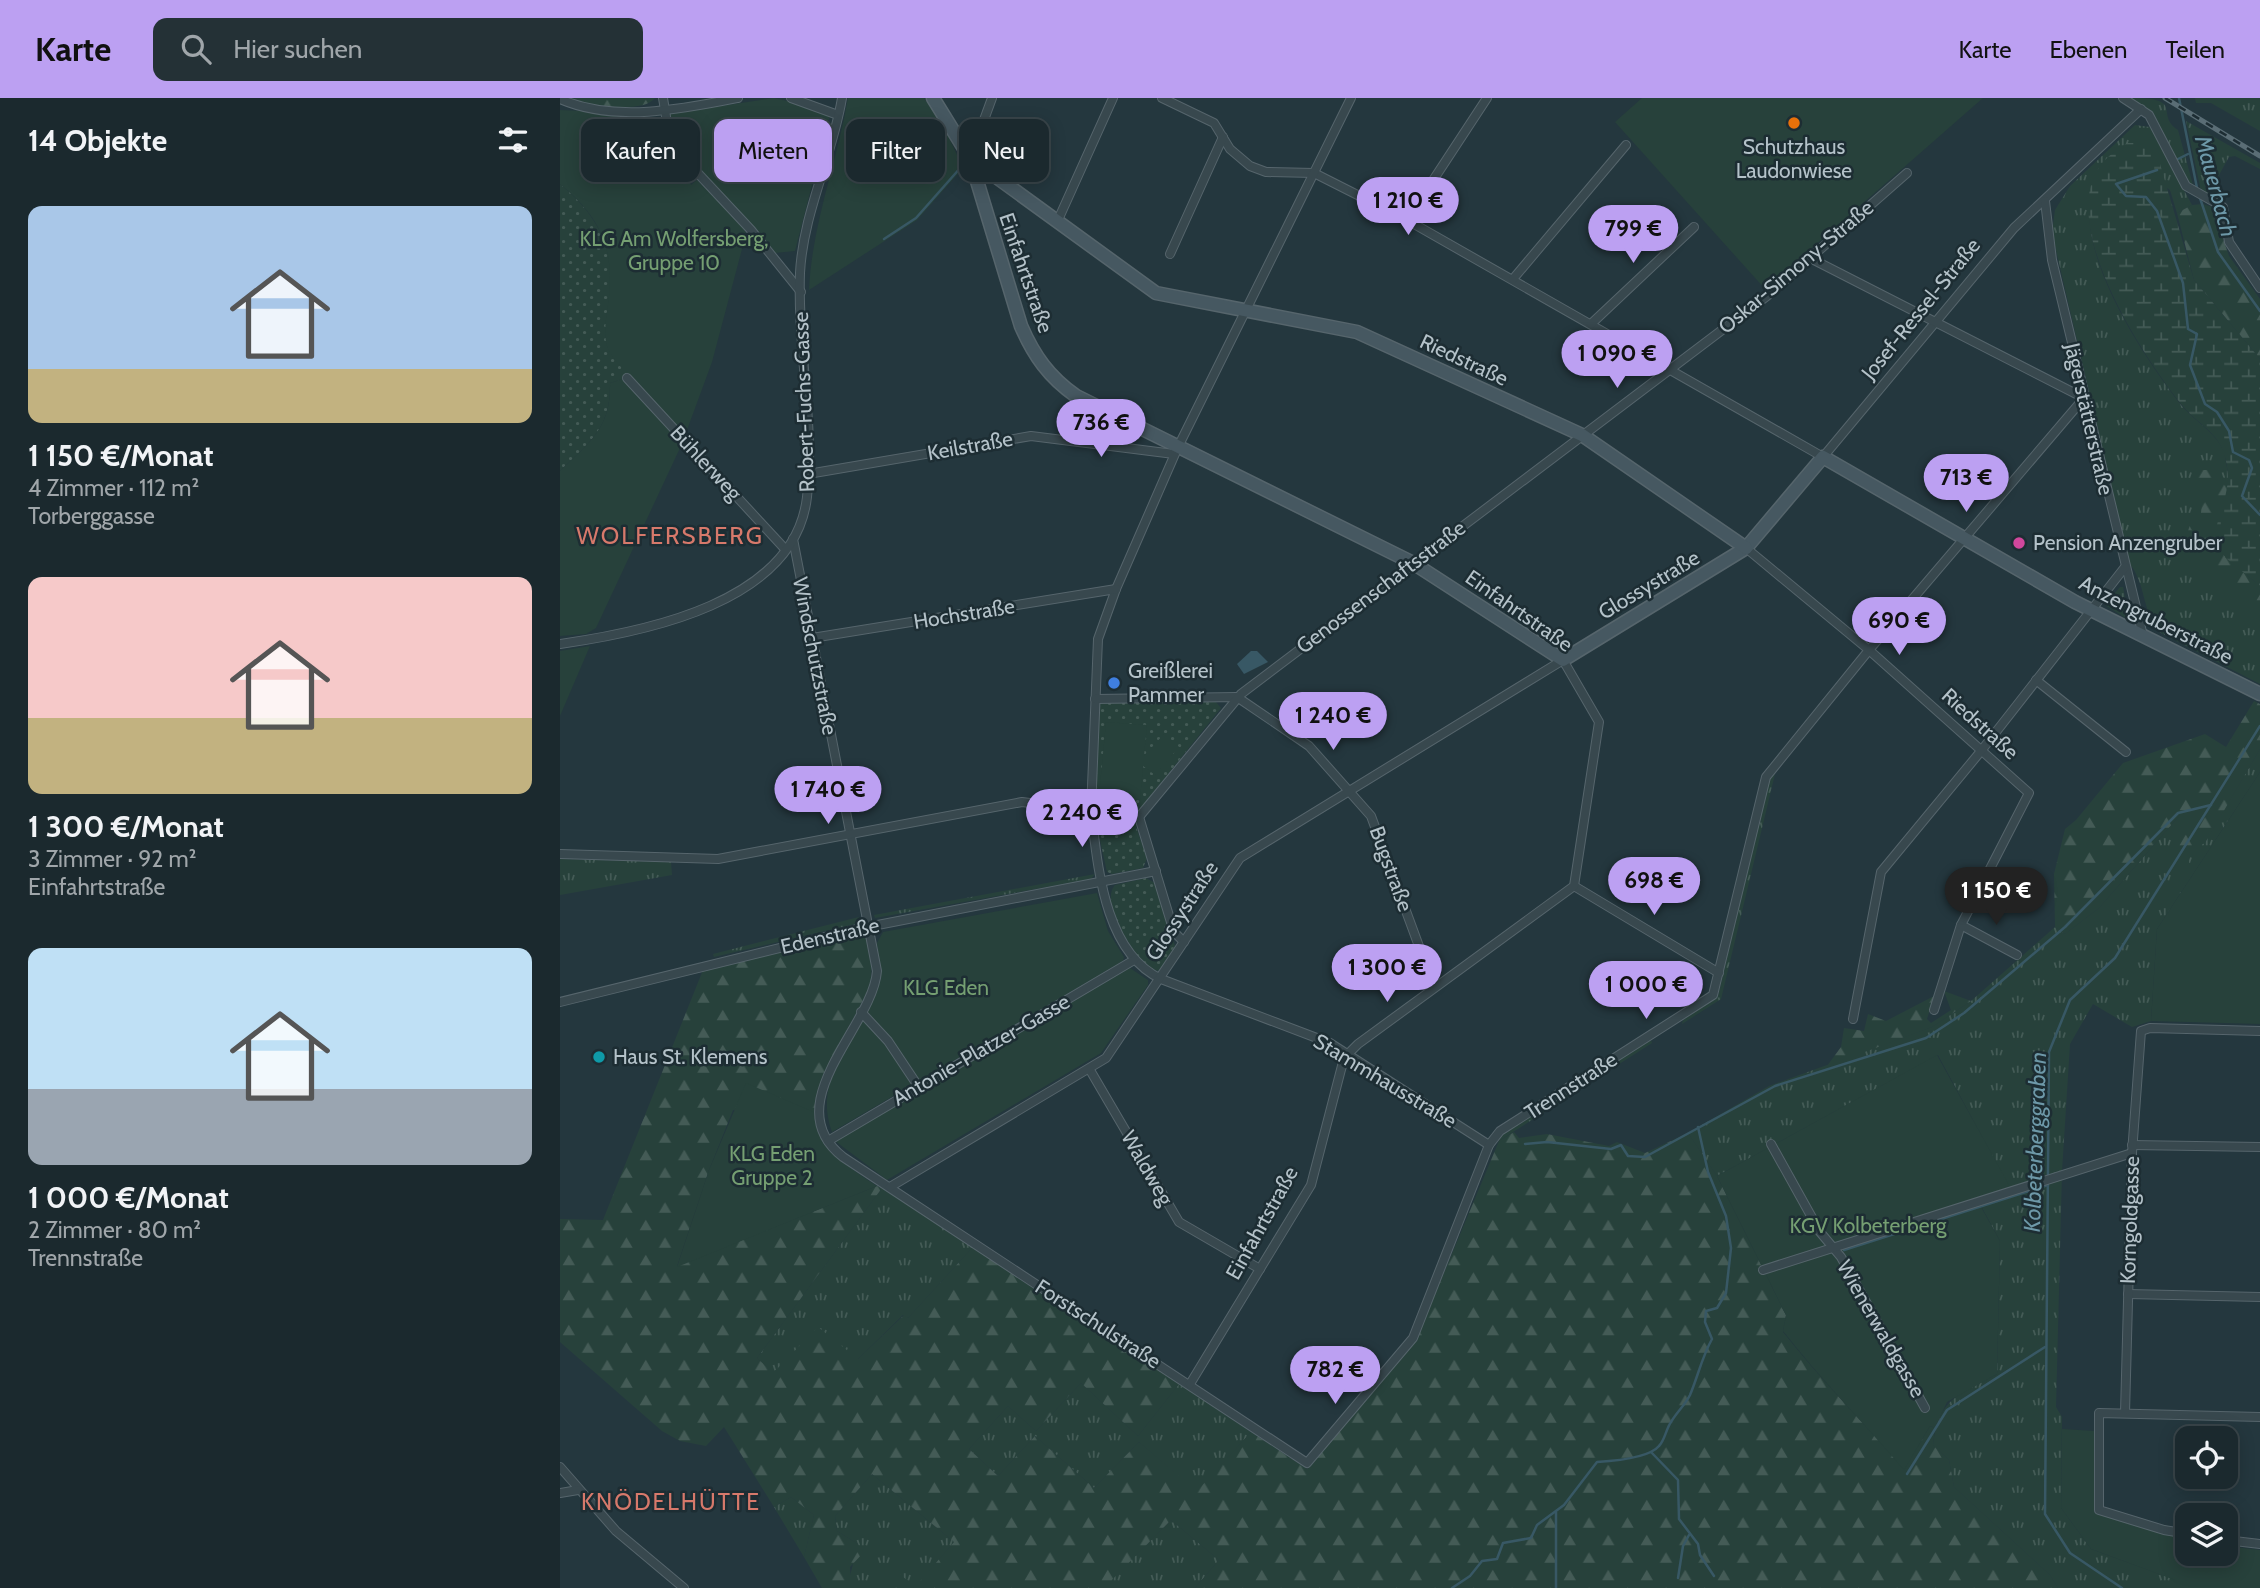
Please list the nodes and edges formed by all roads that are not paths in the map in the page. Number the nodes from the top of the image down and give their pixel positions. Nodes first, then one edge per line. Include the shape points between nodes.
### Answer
1 (663, 98) edge
2 (738, 98) edge
3 (791, 98) edge
4 (842, 98) edge
5 (933, 98) edge
6 (992, 98) edge
7 (1113, 98) edge
8 (1161, 98) edge
9 (1351, 98) edge
10 (1487, 98) edge
11 (2123, 98) edge
12 (560, 99) edge
13 (574, 105) junction
14 (560, 107) edge
15 (2141, 109) junction
16 (664, 111) junction
17 (838, 115) junction
18 (984, 119) edge
19 (1223, 137) junction
20 (959, 140) edge
21 (1626, 145) dead end
22 (1314, 173) junction
23 (1907, 173) dead end
24 (977, 182) edge
25 (1004, 182) edge
26 (2045, 201) junction
27 (1058, 220) junction
28 (1407, 220) junction
29 (1694, 227) dead end
30 (1170, 254) dead end
31 (1810, 258) junction
32 (1513, 279) junction
33 (2260, 288) edge
34 (801, 292) junction
35 (1246, 311) junction
36 (1936, 322) junction
37 (1591, 324) junction
38 (1670, 369) junction
39 (627, 378) dead end
40 (2084, 398) junction
41 (1582, 435) junction
42 (1176, 450) junction
43 (1823, 457) junction
44 (808, 474) junction
45 (793, 538) junction
46 (1964, 538) junction
47 (1746, 548) junction
48 (785, 549) junction
49 (1413, 563) junction
50 (2125, 566) junction
51 (1116, 589) junction
52 (2090, 610) junction
53 (2143, 636) junction
54 (812, 639) junction
55 (560, 644) edge
56 (1869, 650) junction
57 (1563, 660) junction
58 (2036, 680) junction
59 (2260, 694) edge
60 (1237, 697) junction
61 (1095, 699) junction
62 (1981, 751) junction
63 (2126, 752) dead end
64 (1350, 792) junction
65 (1091, 811) junction
66 (1139, 817) junction
67 (850, 837) junction
68 (560, 854) edge
69 (1156, 871) junction
70 (1103, 881) junction
71 (1574, 886) junction
72 (1961, 925) junction
73 (867, 926) junction
74 (1184, 942) junction
75 (2017, 954) dead end
76 (1134, 960) junction
77 (1719, 973) junction
78 (1161, 979) junction
79 (1434, 987) junction
80 (560, 1002) edge
81 (1934, 1010) dead end
82 (861, 1012) junction
83 (1853, 1019) dead end
84 (2260, 1031) edge
85 (1347, 1054) junction
86 (1090, 1070) junction
87 (918, 1086) junction
88 (828, 1141) junction
89 (1772, 1144) dead end
90 (1489, 1145) junction
91 (2260, 1147) edge
92 (2132, 1149) junction
93 (890, 1186) junction
94 (1833, 1247) junction
95 (1260, 1269) junction
96 (1763, 1270) dead end
97 (2128, 1294) junction
98 (2260, 1297) edge
99 (1189, 1384) junction
100 (1925, 1408) dead end
101 (2125, 1413) junction
102 (2260, 1416) edge
103 (1307, 1463) joint
104 (560, 1467) edge
105 (578, 1490) junction
106 (560, 1493) edge
107 (2175, 1532) edge
108 (2238, 1541) edge
109 (2260, 1544) edge
110 (684, 1588) edge

1 - 16 street
2 - 16 street
3 - 17 street
4 - 17 street, Robert-Fuchs-Gasse
5 - 20 street, Einfahrtstraße
6 - 18 street
7 - 27 street
8 - 19 street, Anzengruberstraße via 1209,120
9 - 22 street
10 - 28 street
11 - 15 street
12 - 13 street
13 - 14 street
13 - 16 street
15 - 26 street, Josef-Ressel-Straße
15 - 33 street via 2184,182 2223,207 2234,251
16 - 34 street via 678,152
17 - 34 street, Robert-Fuchs-Gasse via 808,220
19 - 22 street, Anzengruberstraße via 1236,155 1258,169
19 - 30 street
21 - 32 street
22 - 28 street, Anzengruberstraße
22 - 35 street
23 - 31 street, Oskar-Simony-Straße
24 - 42 street, Einfahrtstraße via 1021,326 1041,365 1076,396
25 - 27 street, Riedstraße
26 - 36 street, Josef-Ressel-Straße via 2014,228
26 - 40 street, Jägerstätterstraße via 2052,260
27 - 35 street, Riedstraße via 1156,293
28 - 32 street, Anzengruberstraße
29 - 37 street
31 - 36 street
31 - 38 street, Oskar-Simony-Straße
32 - 37 street, Anzengruberstraße
34 - 44 street, Robert-Fuchs-Gasse
35 - 41 street, Riedstraße via 1356,332
35 - 42 street
36 - 40 street
36 - 43 street, Josef-Ressel-Straße
37 - 38 street, Anzengruberstraße
38 - 41 street, Oskar-Simony-Straße
38 - 43 street, Anzengruberstraße
39 - 48 street, Bühlerweg
40 - 46 street, Trennstraße
40 - 50 street, Jägerstätterstraße
41 - 47 street, Riedstraße
41 - 49 street, Genossenschaftsstraße
42 - 44 street, Keilstraße via 1031,436
42 - 49 street, Einfahrtstraße
42 - 51 street
43 - 46 street, Anzengruberstraße
43 - 47 street, Josef-Ressel-Straße
44 - 45 street, Robert-Fuchs-Gasse via 805,511
45 - 48 street, Robert-Fuchs-Gasse
45 - 54 street, Windschutzstraße
46 - 52 street, Anzengruberstraße
46 - 56 street, Trennstraße
47 - 56 street, Riedstraße
47 - 57 street, Glossystraße
48 - 55 street, Robert-Fuchs-Gasse via 738,590 683,618 624,635
49 - 57 street, Einfahrtstraße
49 - 60 street, Genossenschaftsstraße
50 - 52 street
50 - 53 street, Jägerstätterstraße
51 - 54 street, Hochstraße
51 - 61 street via 1098,639
52 - 53 street, Anzengruberstraße
52 - 58 street
53 - 59 street, Anzengruberstraße
54 - 67 street, Windschutzstraße
56 - 62 street, Riedstraße
56 - 77 street, Trennstraße via 1766,777
57 - 64 street, Glossystraße
57 - 71 street, Einfahrtstraße via 1599,722
58 - 62 street
58 - 63 street
60 - 61 street
60 - 64 street, Bugstraße via 1308,746
60 - 66 street, Genossenschaftsstraße
61 - 65 street
62 - 72 street, Riedstraße via 2029,793
62 - 83 street via 1881,872
64 - 74 street, Glossystraße via 1240,858
64 - 79 street, Bugstraße via 1371,817
65 - 66 street
65 - 67 street via 1023,802
65 - 70 street
66 - 69 street
67 - 68 street via 718,859
67 - 73 street, Windschutzstraße
69 - 70 street, Edenstraße
69 - 74 street via 1174,932
70 - 73 street, Edenstraße
70 - 76 street via 1115,932
71 - 77 street
71 - 79 street
72 - 75 street
72 - 81 street
73 - 80 street, Edenstraße
73 - 82 street, Windschutzstraße via 877,971
74 - 78 street, Glossystraße
76 - 78 street, Stammhausstraße
76 - 87 street, Antonie-Platzer-Gasse
77 - 90 street, Trennstraße via 1713,995 1500,1131
78 - 85 street, Stammhausstraße via 1321,1038
78 - 86 street, Glossystraße via 1109,1056
79 - 85 street
82 - 87 street via 888,1041
82 - 88 street, Windschutzstraße via 824,1083 821,1116
84 - 92 street, Korngoldgasse via 2141,1031
85 - 90 street, Stammhausstraße
85 - 95 street, Einfahrtstraße via 1311,1185
86 - 93 street, Glossystraße
86 - 95 street, Waldweg via 1179,1222
87 - 88 street, Antonie-Platzer-Gasse
88 - 93 street via 843,1157
89 - 94 street, Wienerwaldgasse via 1820,1232
90 - 103 street, Trennstraße via 1413,1338
91 - 92 street
92 - 94 street
92 - 97 street, Korngoldgasse
93 - 99 street, Forstschulstraße
94 - 96 street
94 - 100 street, Wienerwaldgasse
95 - 99 street, Einfahrtstraße
97 - 98 street
97 - 101 street, Korngoldgasse
99 - 103 street, Forstschulstraße
101 - 102 street
101 - 107 street via 2099,1413 2099,1510
104 - 105 street
105 - 106 street
105 - 110 street via 616,1531
108 - 109 street

